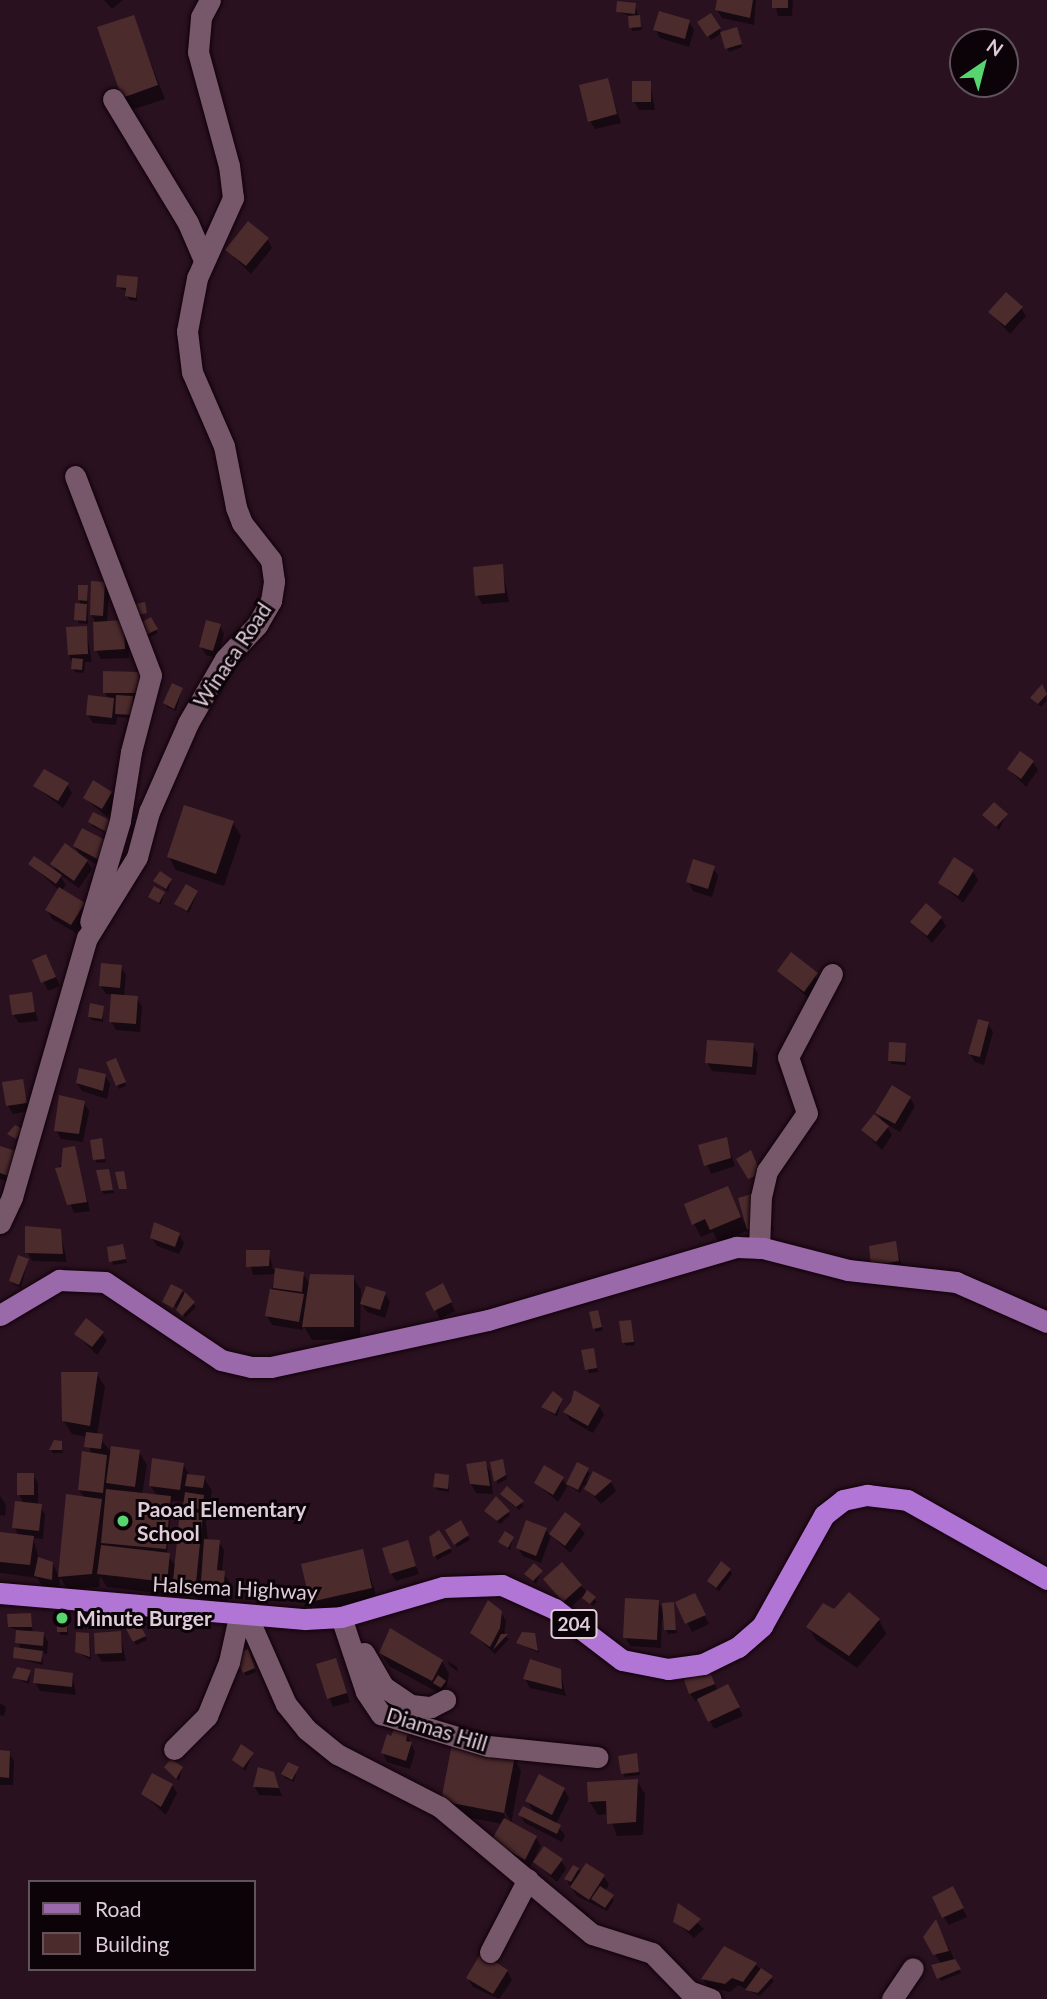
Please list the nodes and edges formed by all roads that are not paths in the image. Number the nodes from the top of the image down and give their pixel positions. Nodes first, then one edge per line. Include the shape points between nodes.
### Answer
1 (210, 0) edge
2 (113, 99) dead end
3 (204, 260) junction
4 (75, 476) dead end
5 (87, 938) junction
6 (832, 974) dead end
7 (0, 1223) edge
8 (759, 1248) junction
9 (0, 1315) edge
10 (1047, 1322) edge
11 (1047, 1579) edge
12 (0, 1593) edge
13 (348, 1615) junction
14 (243, 1617) junction
15 (445, 1700) dead end
16 (174, 1749) dead end
17 (597, 1758) dead end
18 (528, 1879) junction
19 (490, 1952) dead end
20 (913, 1968) dead end
21 (711, 1999) edge
22 (892, 1999) edge

1 - 3 street, Winaca Road via 201,18 198,52 229,166 233,198
2 - 3 street via 188,223
3 - 5 street, Winaca Road via 191,298 187,331 192,372 224,446 242,523 271,560 271,601 257,625 225,659 188,723 149,812 137,857
4 - 5 street via 151,676 131,752 120,821
5 - 7 street, Winaca Road via 12,1197
6 - 8 street via 788,1056 807,1113 767,1171
8 - 9 main road via 708,1252 488,1320 271,1367 221,1360 105,1282 58,1280
8 - 10 main road via 848,1270 956,1282
11 - 13 highway, Halsema Highway / 204 via 907,1500 867,1495 843,1500 824,1515 762,1626 738,1647 704,1664 667,1669 621,1660 555,1609 502,1585 443,1587
12 - 14 highway, Halsema Highway / 204
13 - 14 highway, Halsema Highway / 204
13 - 15 street via 370,1669 384,1687 411,1705 431,1707
13 - 17 street, Diamas Hill via 366,1692 381,1714 488,1746
14 - 16 street via 207,1716
14 - 18 street via 286,1704 306,1728 338,1754 432,1802
18 - 19 street
18 - 21 street via 592,1934 652,1953 689,1991
20 - 22 street

